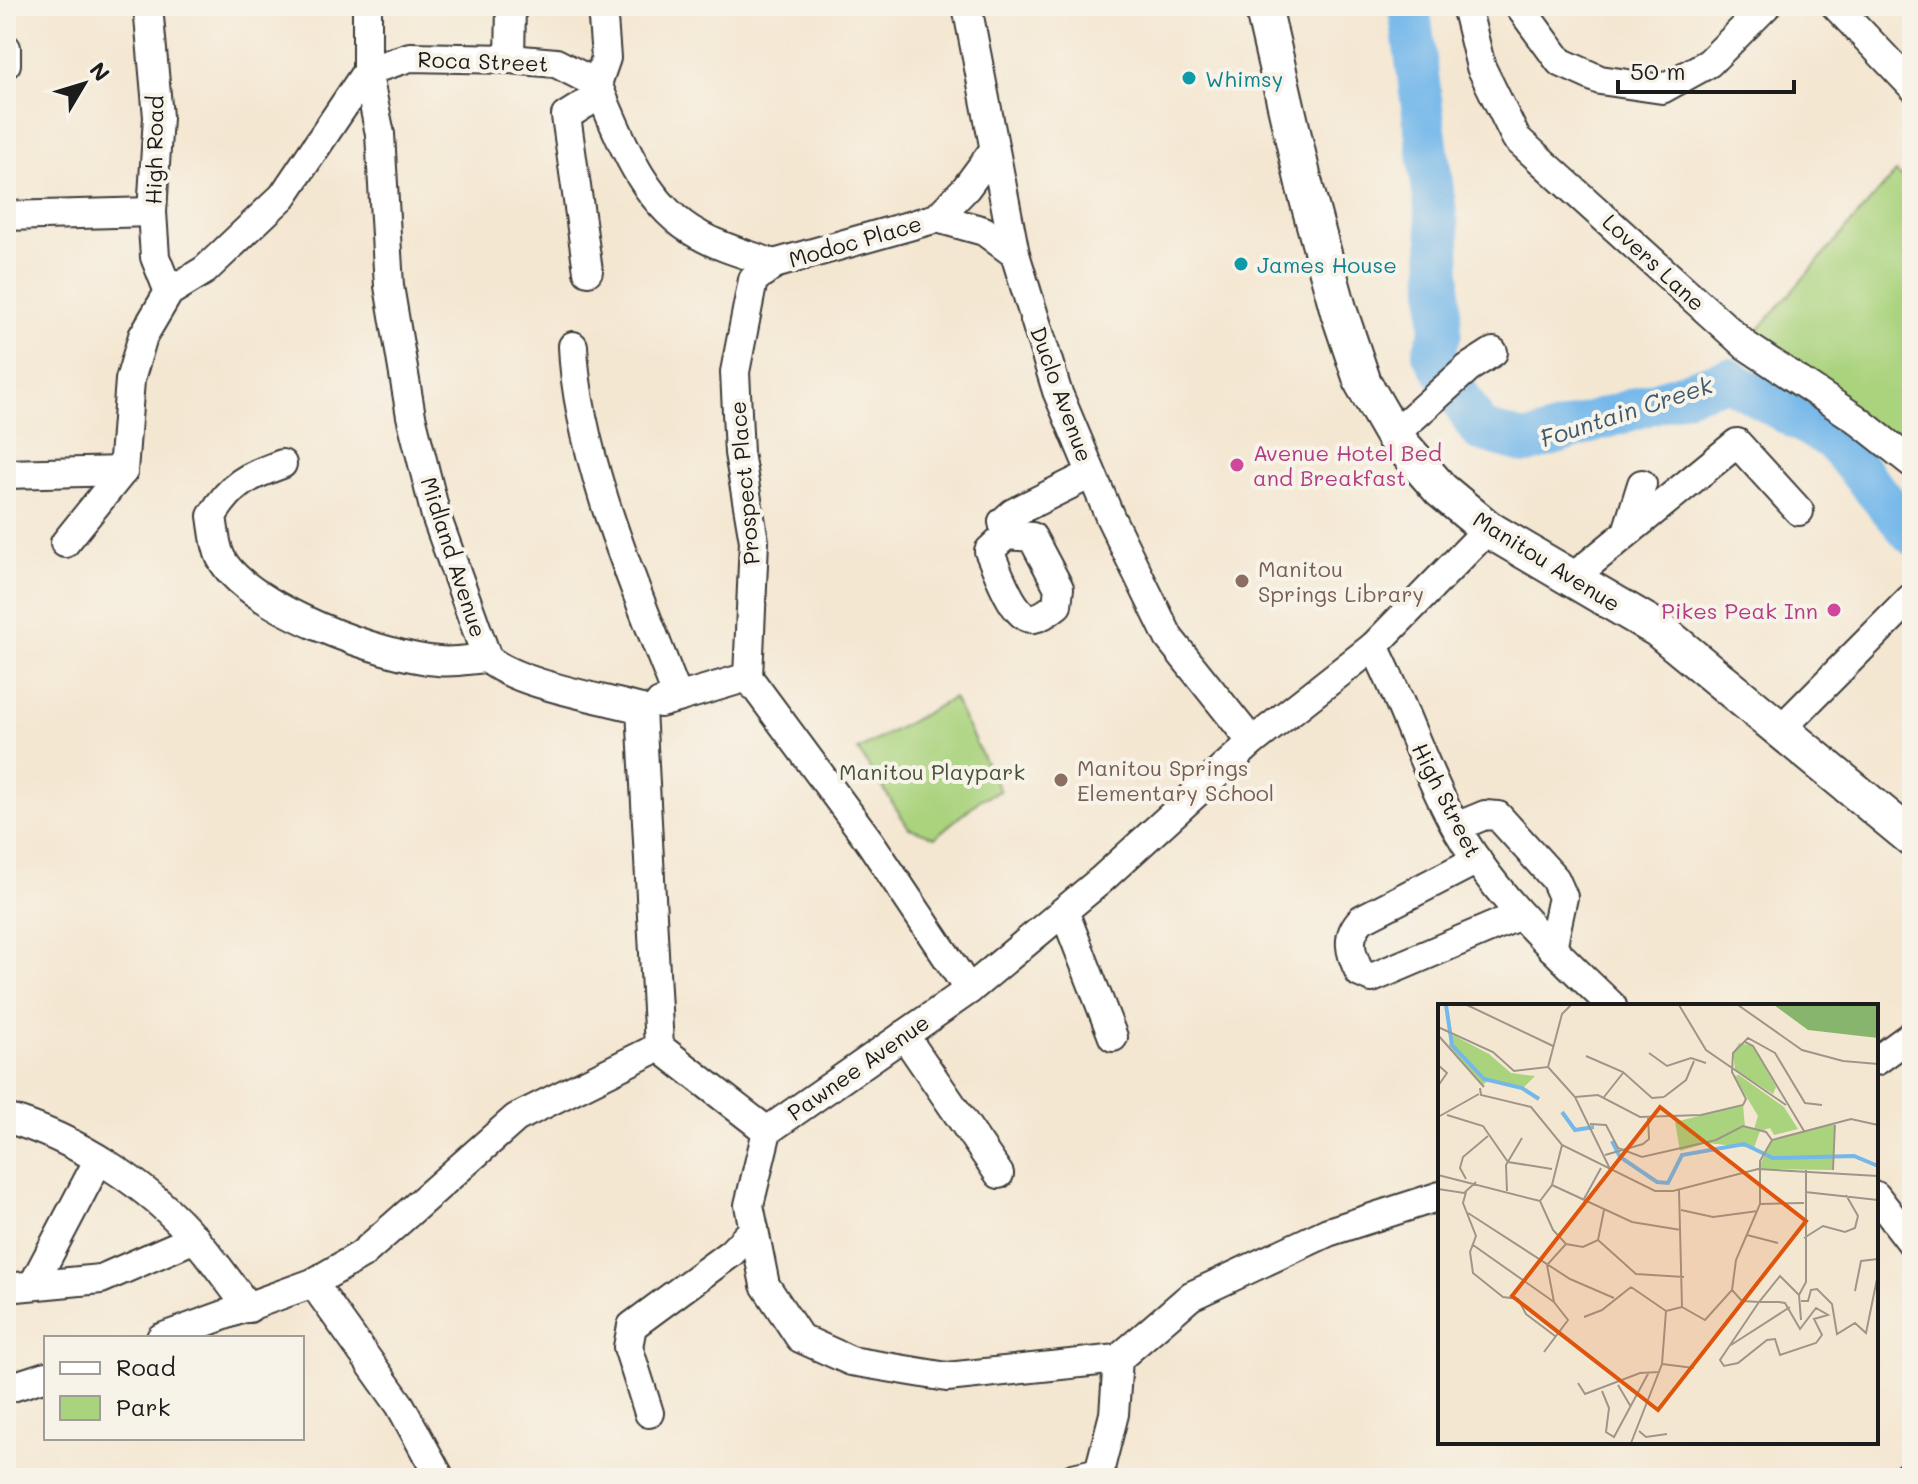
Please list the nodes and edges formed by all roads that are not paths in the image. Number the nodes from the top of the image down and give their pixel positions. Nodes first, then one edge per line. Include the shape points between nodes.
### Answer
1 (148, 6) edge
2 (367, 6) edge
3 (511, 6) edge
4 (602, 6) edge
5 (967, 6) edge
6 (1466, 6) edge
7 (1519, 6) edge
8 (1766, 6) edge
9 (1836, 6) edge
10 (1265, 7) edge
11 (6, 48) edge
12 (510, 59) junction
13 (6, 64) edge
14 (367, 71) junction
15 (1908, 72) edge
16 (599, 89) junction
17 (994, 150) junction
18 (152, 212) junction
19 (6, 216) edge
20 (937, 218) junction
21 (1015, 254) junction
22 (774, 264) junction
23 (588, 271) dead end
24 (169, 292) junction
25 (573, 346) dead end
26 (1493, 352) dead end
27 (1393, 435) junction
28 (1912, 463) edge
29 (282, 464) dead end
30 (123, 471) junction
31 (6, 474) edge
32 (1091, 474) junction
33 (1642, 484) dead end
34 (1799, 511) dead end
35 (1488, 529) junction
36 (1627, 532) junction
37 (1006, 535) dead end
38 (65, 543) dead end
39 (1572, 578) junction
40 (1912, 597) edge
41 (1374, 646) junction
42 (487, 658) junction
43 (748, 677) junction
44 (678, 698) junction
45 (641, 709) junction
46 (1781, 729) junction
47 (1252, 742) junction
48 (1456, 827) junction
49 (1912, 838) edge
50 (1477, 860) junction
51 (1064, 911) junction
52 (1520, 915) junction
53 (1552, 948) junction
54 (969, 990) junction
55 (1610, 1004) edge
56 (904, 1035) junction
57 (1912, 1035) edge
58 (1113, 1037) dead end
59 (659, 1047) junction
60 (1878, 1060) edge
61 (6, 1118) edge
62 (767, 1131) junction
63 (98, 1161) junction
64 (999, 1174) dead end
65 (1438, 1197) edge
66 (1878, 1199) edge
67 (754, 1229) junction
68 (195, 1238) junction
69 (1912, 1243) edge
70 (313, 1283) junction
71 (19, 1287) edge
72 (249, 1308) junction
73 (167, 1336) edge
74 (1118, 1359) junction
75 (44, 1377) edge
76 (6, 1389) edge
77 (649, 1413) dead end
78 (1912, 1473) edge
79 (1092, 1476) edge
80 (440, 1478) edge
81 (1905, 1478) edge

1 - 18 street, High Road via 158,117
2 - 14 street, Midland Avenue
3 - 12 street
4 - 16 street via 606,58
5 - 17 street, Duclo Avenue
6 - 28 street, Lovers Lane via 1481,67 1516,138 1745,345
7 - 8 street via 1560,62 1600,80 1662,89 1709,63
9 - 15 street
10 - 27 main road, Manitou Avenue via 1339,312 1363,383
11 - 13 street
12 - 14 street, Roca Street via 410,57
12 - 16 street, Roca Street via 556,63
14 - 24 street via 283,196 205,270
14 - 42 street, Midland Avenue via 380,134 389,286 411,416 436,516
16 - 22 street via 635,168 660,204 698,235
16 - 23 street via 566,116
17 - 20 street, Modoc Place
17 - 21 street, Duclo Avenue
18 - 19 street
18 - 24 street, High Road via 155,257
20 - 21 street, Modoc Place via 984,231
20 - 22 street, Modoc Place
21 - 32 street, Duclo Avenue via 1057,391
22 - 43 street, Prospect Place via 753,280 735,372 739,453 754,541
24 - 30 street via 143,336 130,380
25 - 44 street via 579,408
26 - 27 street
27 - 35 main road, Manitou Avenue via 1441,490
29 - 42 street via 246,477 225,493 212,516 221,558 254,592 351,640 438,661
30 - 31 street
30 - 38 street
32 - 37 street via 1013,513 1003,522
32 - 47 street, Duclo Avenue via 1169,638
33 - 36 street
34 - 36 street via 1737,443
35 - 39 main road, Manitou Avenue
35 - 41 street, Pawnee Avenue
36 - 39 street
39 - 46 main road, Manitou Avenue via 1658,629
40 - 46 street
41 - 47 street, Pawnee Avenue
41 - 48 street, High Street
42 - 45 street, Midland Avenue via 519,676
43 - 44 street
43 - 54 street via 870,842
44 - 45 street
45 - 59 street
46 - 49 main road, Manitou Avenue
47 - 51 street, Pawnee Avenue
48 - 50 street, High Street
48 - 53 street via 1485,815 1498,816 1555,879 1563,897
50 - 52 street, High Street
50 - 52 street via 1362,919 1349,941 1360,973 1372,978
51 - 54 street, Pawnee Avenue
51 - 58 street
52 - 53 street, High Street
53 - 55 street, High Street
54 - 56 street, Pawnee Avenue
56 - 62 street, Pawnee Avenue
56 - 64 street
57 - 60 street
59 - 62 street, Pawnee Avenue
59 - 70 street via 516,1118 361,1255
61 - 63 street
62 - 67 street via 749,1205
63 - 68 street via 143,1189
63 - 71 street
65 - 74 street via 1328,1232 1191,1296
66 - 69 street
67 - 74 street via 765,1285 800,1338 851,1361 947,1377
67 - 77 street via 731,1253 632,1326 628,1347
68 - 71 street via 101,1279
68 - 72 street
70 - 72 street
70 - 80 street via 400,1405
72 - 73 street
74 - 79 street via 1114,1414
75 - 76 street
78 - 81 street

